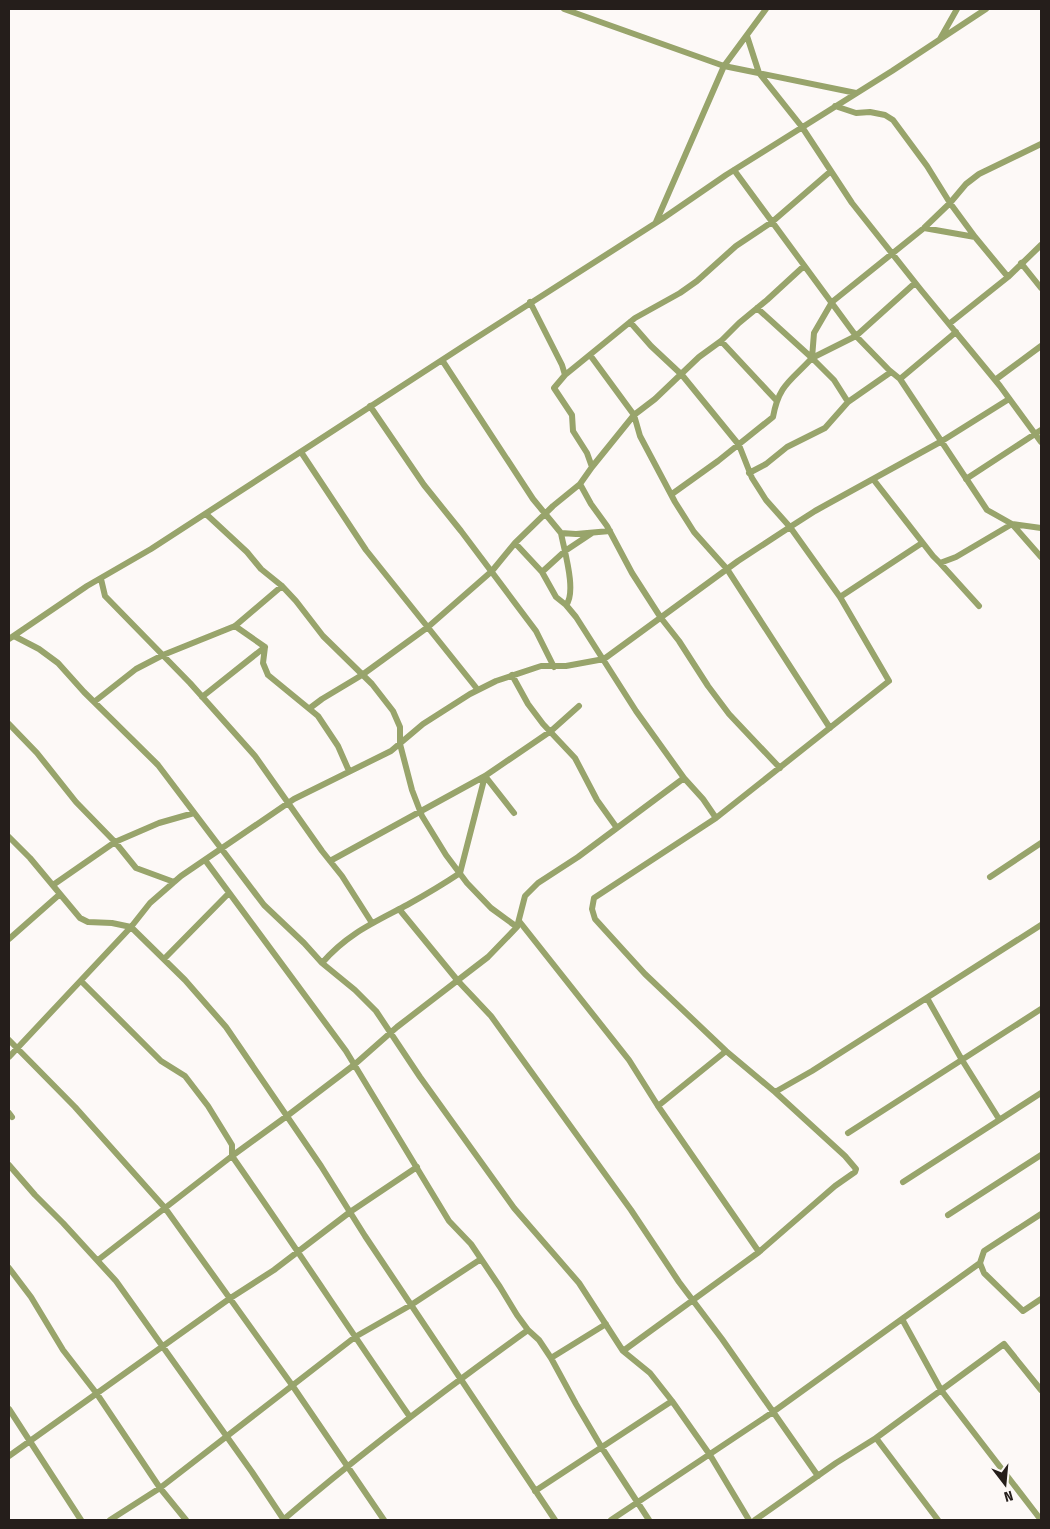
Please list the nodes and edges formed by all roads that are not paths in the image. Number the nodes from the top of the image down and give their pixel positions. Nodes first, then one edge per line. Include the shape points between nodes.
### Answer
1 (564, 9) edge
2 (766, 9) edge
3 (957, 9) edge
4 (986, 9) edge
5 (747, 36) junction
6 (939, 40) junction
7 (724, 66) junction
8 (759, 73) junction
9 (856, 93) junction
10 (836, 106) junction
11 (802, 127) junction
12 (1041, 144) edge
13 (734, 170) junction
14 (831, 171) junction
15 (950, 203) junction
16 (656, 222) junction
17 (772, 222) junction
18 (924, 228) junction
19 (975, 237) junction
20 (1041, 245) edge
21 (891, 253) junction
22 (1022, 263) junction
23 (804, 266) junction
24 (1008, 277) junction
25 (915, 283) junction
26 (1041, 288) edge
27 (530, 302) junction
28 (832, 302) junction
29 (757, 308) junction
30 (630, 322) junction
31 (949, 324) junction
32 (956, 332) junction
33 (856, 336) junction
34 (721, 341) junction
35 (1041, 346) edge
36 (590, 355) junction
37 (812, 358) junction
38 (442, 360) junction
39 (891, 372) junction
40 (565, 375) junction
41 (682, 375) junction
42 (900, 379) junction
43 (995, 380) junction
44 (1009, 399) junction
45 (776, 400) junction
46 (848, 402) junction
47 (370, 406) junction
48 (634, 415) junction
49 (1041, 430) edge
50 (1034, 434) junction
51 (942, 441) junction
52 (1041, 442) edge
53 (739, 445) junction
54 (301, 452) junction
55 (592, 467) junction
56 (749, 473) junction
57 (873, 479) junction
58 (966, 479) junction
59 (580, 484) junction
60 (672, 494) junction
61 (206, 514) junction
62 (546, 514) junction
63 (1012, 524) junction
64 (790, 527) junction
65 (1041, 528) edge
66 (610, 531) junction
67 (593, 532) junction
68 (561, 533) junction
69 (515, 543) junction
70 (922, 543) junction
71 (564, 551) junction
72 (1041, 557) edge
73 (940, 563) junction
74 (727, 569) junction
75 (492, 571) junction
76 (542, 572) junction
77 (100, 579) junction
78 (282, 586) junction
79 (840, 597) junction
80 (566, 605) junction
81 (980, 606) dead end
82 (661, 618) junction
83 (236, 626) junction
84 (428, 627) junction
85 (11, 637) edge
86 (265, 647) junction
87 (163, 655) junction
88 (604, 659) junction
89 (554, 667) junction
90 (362, 675) junction
91 (512, 675) junction
92 (478, 690) junction
93 (202, 697) junction
94 (94, 702) junction
95 (579, 706) dead end
96 (310, 708) junction
97 (9, 724) edge
98 (830, 728) junction
99 (551, 731) junction
100 (400, 744) junction
101 (780, 768) junction
102 (349, 771) junction
103 (485, 776) junction
104 (684, 778) junction
105 (288, 803) junction
106 (420, 812) junction
107 (194, 813) junction
108 (514, 813) dead end
109 (716, 818) junction
110 (618, 828) junction
111 (9, 837) edge
112 (115, 842) junction
113 (1041, 843) edge
114 (221, 850) junction
115 (206, 860) junction
116 (330, 862) junction
117 (460, 873) junction
118 (990, 877) dead end
119 (174, 882) junction
120 (53, 885) junction
121 (229, 893) junction
122 (60, 894) junction
123 (399, 909) junction
124 (372, 923) junction
125 (518, 924) junction
126 (1041, 925) edge
127 (131, 927) junction
128 (9, 939) edge
129 (164, 959) junction
130 (322, 964) junction
131 (81, 981) junction
132 (458, 981) junction
133 (927, 998) junction
134 (1041, 1009) edge
135 (391, 1032) junction
136 (9, 1040) edge
137 (17, 1048) junction
138 (726, 1051) junction
139 (9, 1057) edge
140 (962, 1060) junction
141 (354, 1065) junction
142 (775, 1092) junction
143 (1041, 1093) edge
144 (658, 1106) junction
145 (287, 1116) junction
146 (999, 1119) junction
147 (848, 1133) dead end
148 (1041, 1155) edge
149 (232, 1156) junction
150 (9, 1165) edge
151 (417, 1166) junction
152 (903, 1182) dead end
153 (165, 1208) junction
154 (350, 1212) junction
155 (1041, 1214) edge
156 (948, 1215) dead end
157 (299, 1251) junction
158 (759, 1252) junction
159 (482, 1259) junction
160 (98, 1260) junction
161 (980, 1263) junction
162 (9, 1268) edge
163 (229, 1299) junction
164 (1041, 1299) edge
165 (694, 1300) junction
166 (412, 1306) junction
167 (902, 1319) junction
168 (606, 1324) junction
169 (528, 1330) junction
170 (355, 1337) junction
171 (163, 1347) junction
172 (623, 1351) junction
173 (551, 1358) junction
174 (460, 1379) junction
175 (292, 1385) junction
176 (941, 1390) junction
177 (1041, 1390) edge
178 (97, 1394) junction
179 (672, 1401) junction
180 (9, 1409) edge
181 (773, 1412) junction
182 (410, 1417) junction
183 (227, 1437) junction
184 (876, 1438) junction
185 (30, 1440) junction
186 (602, 1448) junction
187 (710, 1455) junction
188 (9, 1456) edge
189 (347, 1465) junction
190 (818, 1476) junction
191 (160, 1488) junction
192 (535, 1491) junction
193 (638, 1503) junction
194 (81, 1520) edge
195 (110, 1520) edge
196 (186, 1520) edge
197 (283, 1520) edge
198 (384, 1520) edge
199 (555, 1520) edge
200 (611, 1520) edge
201 (649, 1520) edge
202 (749, 1520) edge
203 (756, 1520) edge
204 (938, 1520) edge
205 (1041, 1520) edge

1 - 7 street
2 - 5 street
3 - 6 street
4 - 6 street
5 - 7 street
5 - 8 street
6 - 9 street
7 - 8 street
7 - 16 street
8 - 9 street
8 - 11 street
9 - 10 street
10 - 11 street
10 - 15 street via 856,113 885,115 893,120
11 - 13 street
11 - 14 street
12 - 15 street via 979,174
13 - 16 street
13 - 17 street
14 - 17 street
14 - 21 street
15 - 18 street
15 - 19 street
16 - 27 street
17 - 23 street
17 - 30 street via 736,246 680,293
18 - 19 street
18 - 21 street
19 - 24 street
20 - 22 street
21 - 25 street
21 - 28 street
22 - 24 street
22 - 26 street
23 - 28 street
23 - 29 street
24 - 31 street
25 - 31 street
25 - 33 street
27 - 38 street
27 - 40 street
28 - 33 street
28 - 37 street via 814,333
29 - 34 street
29 - 37 street
30 - 36 street
30 - 41 street
31 - 32 street
32 - 42 street
32 - 43 street
33 - 37 street
33 - 39 street
34 - 41 street
34 - 45 street
35 - 43 street
36 - 40 street
36 - 48 street
37 - 45 street via 785,384
37 - 46 street via 834,380
38 - 47 street
38 - 62 street
39 - 42 street
39 - 46 street
40 - 55 street via 554,388 572,415 573,431
41 - 48 street
41 - 53 street
42 - 51 street
43 - 44 street
44 - 50 street
44 - 51 street
45 - 53 street via 773,417
46 - 56 street via 825,428 788,447
47 - 54 street
47 - 75 street via 424,485
48 - 55 street
48 - 60 street via 640,436
49 - 50 street
50 - 52 street
50 - 58 street
51 - 57 street
51 - 58 street
53 - 56 street
53 - 60 street
54 - 61 street
54 - 84 street via 366,550
55 - 59 street
56 - 64 street via 766,500
57 - 64 street
57 - 70 street
58 - 63 street via 987,510
59 - 62 street
59 - 66 street
60 - 74 street via 694,532
61 - 77 street
61 - 78 street
62 - 68 street
62 - 69 street
63 - 65 street
63 - 72 street
63 - 73 street
64 - 74 street
64 - 79 street
66 - 67 street
66 - 82 street
67 - 68 street
67 - 71 street
68 - 71 street
69 - 75 street
69 - 76 street
70 - 73 street
70 - 79 street
71 - 76 street
71 - 80 street via 571,586 570,601
73 - 81 street
74 - 82 street
74 - 98 street
75 - 84 street
75 - 89 street via 536,632
76 - 80 street via 556,597
77 - 85 street
77 - 87 street via 105,596
78 - 83 street
78 - 90 street via 323,636
79 - 98 street via 890,681
80 - 88 street
82 - 88 street
82 - 101 street via 729,714
83 - 86 street
83 - 87 street
84 - 90 street
84 - 92 street
85 - 94 street via 39,649 58,663
86 - 93 street
86 - 96 street via 264,662 268,675
87 - 93 street
87 - 94 street via 136,669
88 - 89 street
88 - 104 street
89 - 91 street via 541,666
90 - 96 street
90 - 100 street via 393,711 400,727
91 - 92 street
91 - 99 street via 528,704
92 - 100 street via 424,724
93 - 105 street via 255,756
94 - 107 street via 158,765
95 - 99 street
96 - 102 street via 338,746
97 - 112 street
98 - 101 street
99 - 103 street
99 - 110 street via 575,758 597,800
100 - 102 street
100 - 106 street
101 - 109 street
102 - 105 street
103 - 106 street
103 - 108 street
103 - 117 street
104 - 109 street
104 - 110 street
105 - 114 street
105 - 116 street
106 - 116 street
106 - 117 street
107 - 112 street via 159,822
107 - 114 street
109 - 138 street via 594,898 592,909 595,919 645,974
110 - 125 street via 538,883 525,896
111 - 120 street
112 - 119 street via 136,868
112 - 120 street
113 - 118 street
114 - 115 street
114 - 130 street via 264,905
115 - 119 street
115 - 121 street
116 - 124 street
117 - 123 street
117 - 125 street via 491,908
119 - 127 street via 150,903
120 - 122 street
121 - 129 street
121 - 141 street
122 - 127 street via 80,918 88,922
122 - 128 street
123 - 124 street
123 - 132 street
124 - 130 street via 332,952
125 - 132 street via 488,957
125 - 144 street via 629,1060
126 - 133 street
127 - 129 street
127 - 131 street
129 - 145 street via 226,1027
130 - 135 street via 355,990
131 - 137 street
131 - 149 street via 161,1061 185,1076 232,1145
132 - 135 street
132 - 165 street via 491,1016
133 - 140 street
133 - 142 street
134 - 140 street
135 - 141 street
135 - 168 street via 514,1208 579,1283
136 - 137 street
137 - 139 street
137 - 153 street via 75,1107
138 - 142 street
138 - 144 street
140 - 146 street
140 - 147 street
141 - 145 street
141 - 151 street
142 - 158 street via 856,1169
143 - 146 street
144 - 158 street
145 - 149 street
145 - 154 street
146 - 152 street
148 - 156 street
149 - 153 street
149 - 157 street
150 - 160 street
151 - 154 street
151 - 159 street via 449,1221
153 - 160 street
153 - 163 street
154 - 157 street
154 - 166 street
155 - 161 street via 984,1251
157 - 163 street
157 - 170 street
158 - 165 street
159 - 166 street
159 - 169 street
160 - 171 street
161 - 164 street via 984,1273 1023,1311
161 - 167 street
162 - 178 street via 63,1350
163 - 171 street
163 - 175 street
165 - 172 street
165 - 181 street
166 - 170 street
166 - 174 street
167 - 176 street
167 - 181 street
168 - 172 street
168 - 173 street
169 - 173 street
169 - 174 street
170 - 175 street
170 - 182 street
171 - 178 street
171 - 183 street
172 - 179 street via 650,1373
173 - 186 street
174 - 182 street
174 - 192 street
175 - 183 street
175 - 189 street
176 - 177 street via 1004,1344
176 - 184 street
176 - 205 street
178 - 185 street
178 - 191 street
179 - 186 street
179 - 187 street
180 - 185 street
181 - 187 street
181 - 190 street
182 - 189 street
183 - 191 street
183 - 197 street
184 - 190 street
184 - 204 street
185 - 188 street
185 - 194 street
186 - 192 street
186 - 193 street
187 - 193 street
187 - 202 street
189 - 197 street
189 - 198 street
190 - 203 street
191 - 195 street
191 - 196 street
192 - 199 street
193 - 200 street
193 - 201 street

